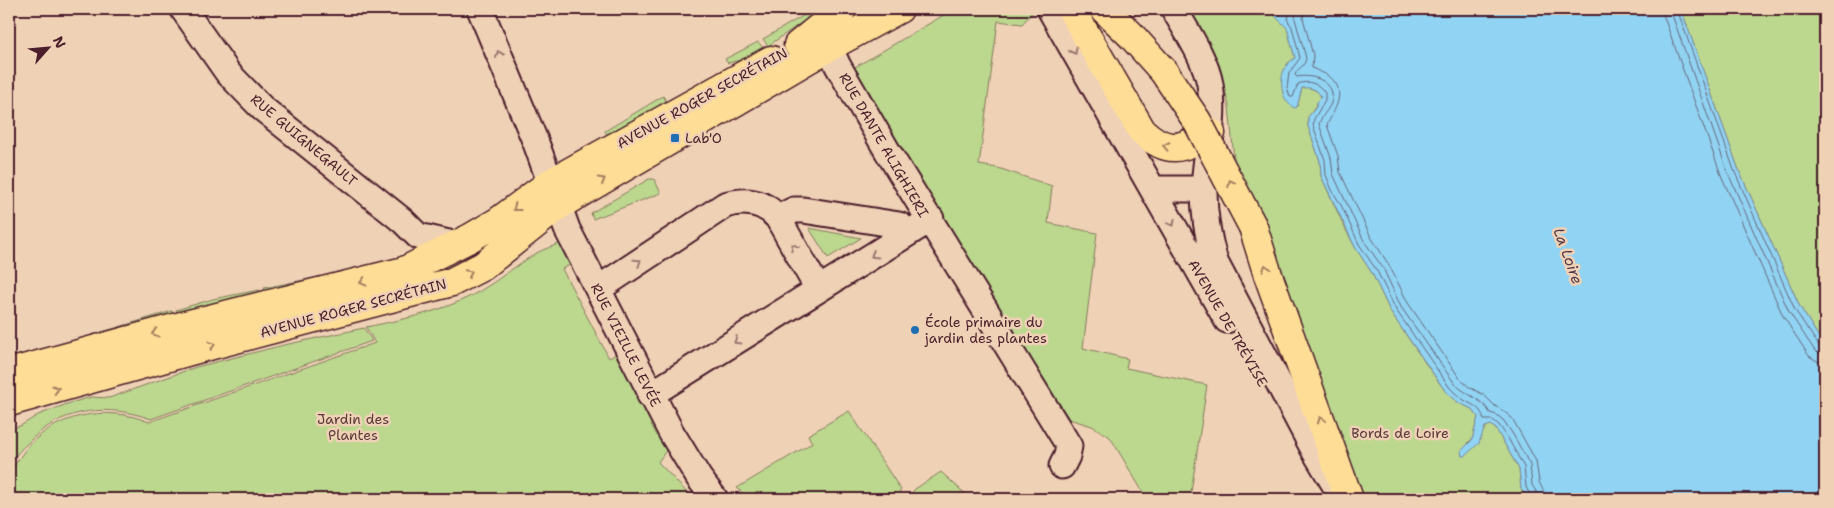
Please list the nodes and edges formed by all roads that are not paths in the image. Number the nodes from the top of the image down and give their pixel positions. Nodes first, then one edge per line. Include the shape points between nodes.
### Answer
1 (183, 9) edge
2 (480, 9) edge
3 (842, 9) edge
4 (899, 9) edge
5 (906, 9) edge
6 (1050, 9) edge
7 (1071, 9) edge
8 (1104, 9) edge
9 (1174, 9) edge
10 (866, 17) edge
11 (798, 45) junction
12 (829, 47) junction
13 (1211, 133) junction
14 (1153, 188) junction
15 (1204, 189) junction
16 (554, 194) junction
17 (778, 218) junction
18 (931, 220) junction
19 (907, 234) junction
20 (418, 236) junction
21 (457, 245) junction
22 (404, 271) junction
23 (598, 289) junction
24 (818, 290) junction
25 (9, 372) edge
26 (650, 395) junction
27 (9, 402) edge
28 (1314, 450) junction
29 (1062, 466) dead end
30 (715, 499) edge
31 (1344, 499) edge
32 (1350, 499) edge

1 - 20 street, RUE GUIGNEGAULT via 228,73 262,108
16 -> 2 street, RUE VIEILLE LEVÉE
3 - 11 main road
4 - 10 main road, AVENUE ROGER SECRÉTAIN
5 - 10 main road
6 -> 14 street, AVENUE DE TRÉVISE
13 -> 7 main road via 1187,145 1172,148 1155,143 1142,131
32 -> 8 main road, bridge via 1253,227 1197,121 1164,72
9 - 13 street, AVENUE DE TRÉVISE via 1210,83
10 - 11 main road, AVENUE ROGER SECRÉTAIN
10 - 12 main road, AVENUE ROGER SECRÉTAIN
11 - 16 main road, AVENUE ROGER SECRÉTAIN
16 -> 12 main road, AVENUE ROGER SECRÉTAIN
12 - 18 street, RUE DANTE ALIGHIERI via 888,152
13 - 15 street, AVENUE DE TRÉVISE
14 - 15 street
14 -> 28 street, AVENUE DE TRÉVISE via 1274,403
15 - 28 street, AVENUE DE TRÉVISE via 1207,234 1215,262
16 -> 21 main road, AVENUE ROGER SECRÉTAIN
16 - 23 street, RUE VIEILLE LEVÉE via 567,229
27 -> 16 main road, AVENUE ROGER SECRÉTAIN via 452,282 483,266
17 - 19 street, RUE DANTE ALIGHIERI via 794,210 802,210 899,225
23 -> 17 street via 725,205 748,202 771,209
24 -> 17 street
18 - 19 street, RUE DANTE ALIGHIERI
18 - 29 street via 1069,446
19 -> 24 street, RUE DANTE ALIGHIERI
20 - 21 street
20 - 22 street
21 - 22 main road, AVENUE ROGER SECRÉTAIN
22 -> 25 main road, AVENUE ROGER SECRÉTAIN
23 - 26 street, RUE VIEILLE LEVÉE
24 -> 26 street, RUE DANTE ALIGHIERI
26 - 30 street, RUE VIEILLE LEVÉE
28 - 31 street, AVENUE DE TRÉVISE

